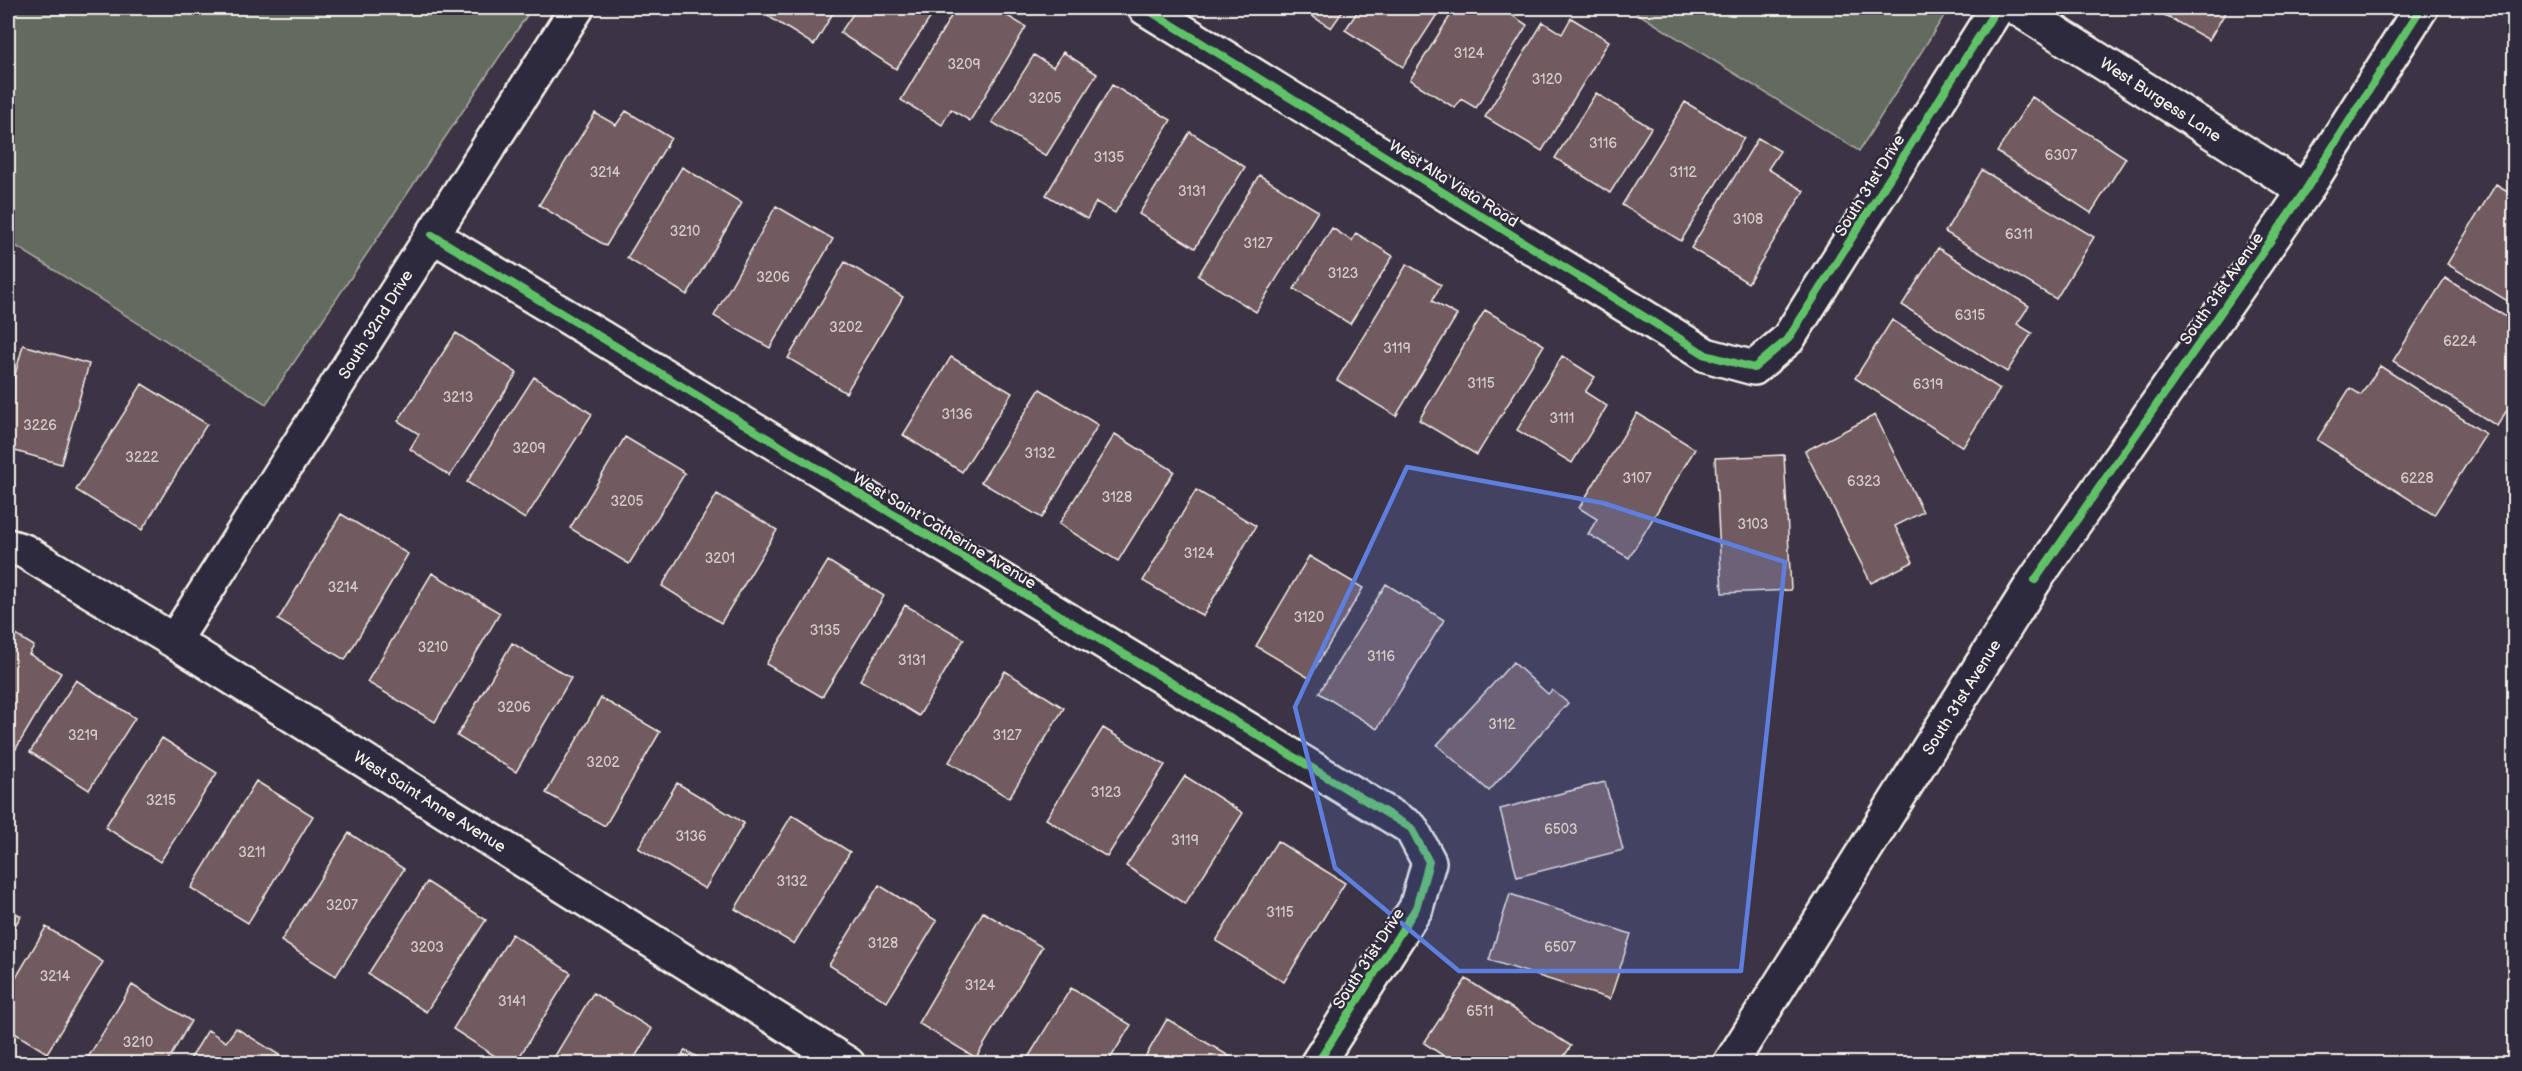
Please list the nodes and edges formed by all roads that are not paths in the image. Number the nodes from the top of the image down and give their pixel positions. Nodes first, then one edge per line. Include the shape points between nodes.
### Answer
1 (577, 8) edge
2 (1145, 8) edge
3 (1997, 8) edge
4 (2017, 8) edge
5 (2421, 8) edge
6 (2305, 191) junction
7 (432, 235) junction
8 (1754, 368) joint
9 (8, 546) edge
10 (174, 641) junction
11 (1429, 862) joint
12 (848, 1064) edge
13 (1317, 1064) edge
14 (1730, 1064) edge

1 - 7 street, South 32nd Drive
2 - 8 street, West Alta Vista Road via 1706,355
3 - 8 street, South 31st Drive via 1788,339
4 - 6 street, West Burgess Lane
5 - 6 street, South 31st Avenue
6 - 14 street, South 31st Avenue via 2035,579
7 - 10 street, South 32nd Drive
7 - 11 street, West Saint Catherine Avenue via 1411,828
9 - 10 street, West Saint Anne Avenue via 24,551
10 - 12 street, West Saint Anne Avenue
11 - 13 street, South 31st Drive via 1416,908

